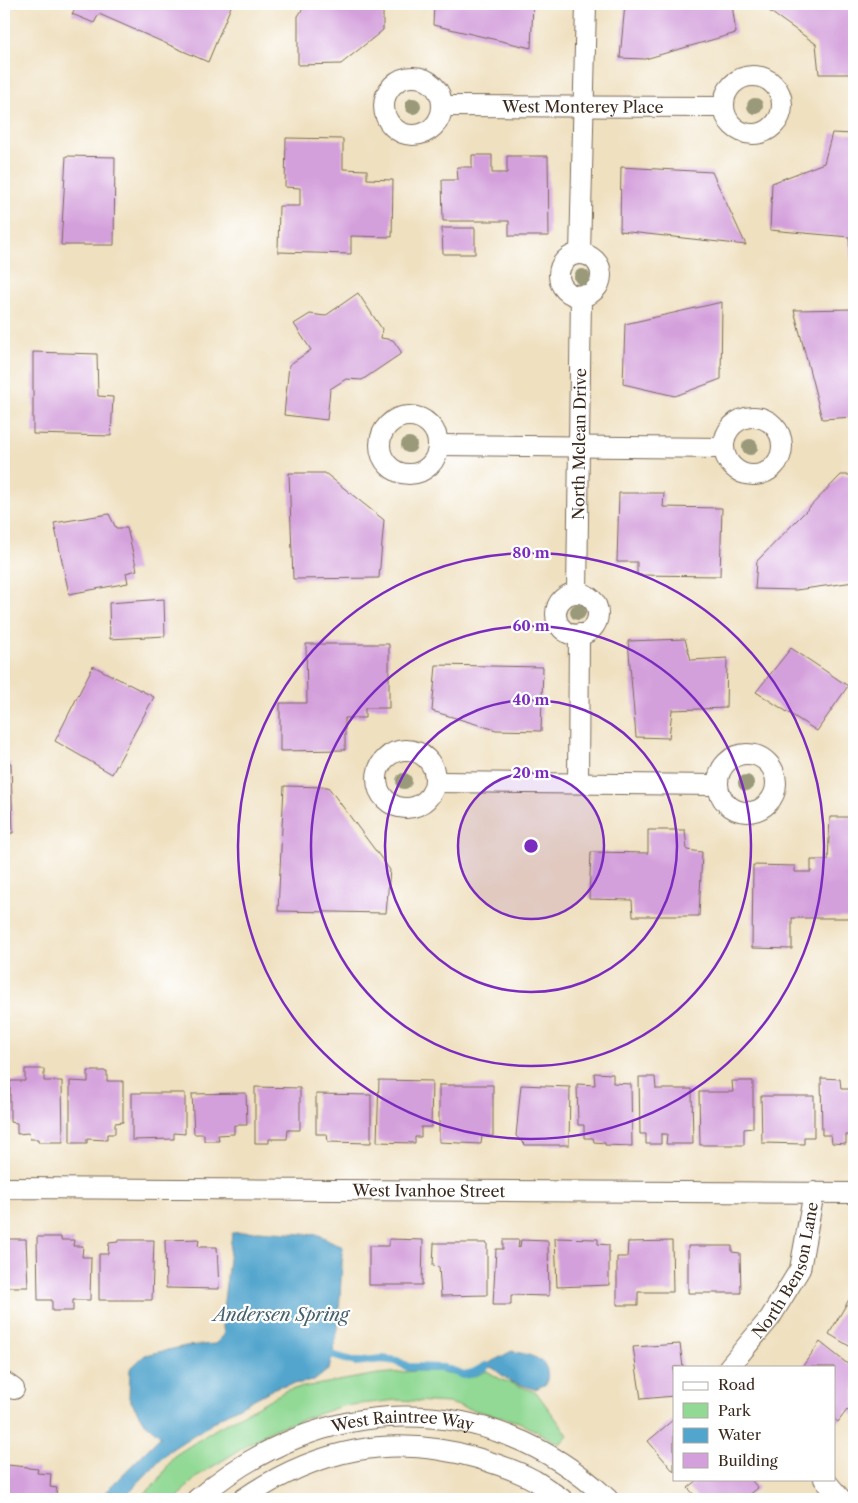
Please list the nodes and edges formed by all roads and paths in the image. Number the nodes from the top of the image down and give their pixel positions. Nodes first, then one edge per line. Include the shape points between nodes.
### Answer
1 (586, 4) edge
2 (443, 106) dead end
3 (583, 107) junction
4 (724, 107) dead end
5 (580, 254) junction
6 (581, 295) junction
7 (439, 445) dead end
8 (579, 446) junction
9 (724, 448) dead end
10 (577, 593) junction
11 (579, 634) junction
12 (436, 782) dead end
13 (578, 784) junction
14 (717, 785) dead end
15 (4, 1189) edge
16 (814, 1192) junction
17 (854, 1193) edge
18 (730, 1366) edge
19 (825, 1480) edge
20 (197, 1499) edge
21 (243, 1499) edge
22 (562, 1499) edge
23 (608, 1499) edge
24 (841, 1499) edge

1 - 3 street
2 - 3 street, West Monterey Place
3 - 4 street, West Monterey Place
3 - 5 street
5 - 6 street via 594,259 601,271 599,285 588,294
5 - 6 street via 563,263 560,275 568,292
6 - 8 street, North Mclean Drive
7 - 8 street
8 - 9 street
8 - 10 street, North Mclean Drive
10 - 11 street via 590,597 598,609 592,629
10 - 11 street via 564,597 556,615 566,631
11 - 13 street
12 - 13 street
13 - 14 street
15 - 16 street, West Ivanhoe Street
16 - 17 street, West Ivanhoe Street
16 - 18 street, North Benson Lane via 800,1269 770,1318
19 - 24 street
20 - 23 street, West Raintree Way via 242,1465 300,1435 376,1417 414,1416 456,1420 540,1449 573,1470
21 - 22 street, West Raintree Way via 276,1478 314,1461 385,1446 422,1447 505,1466

